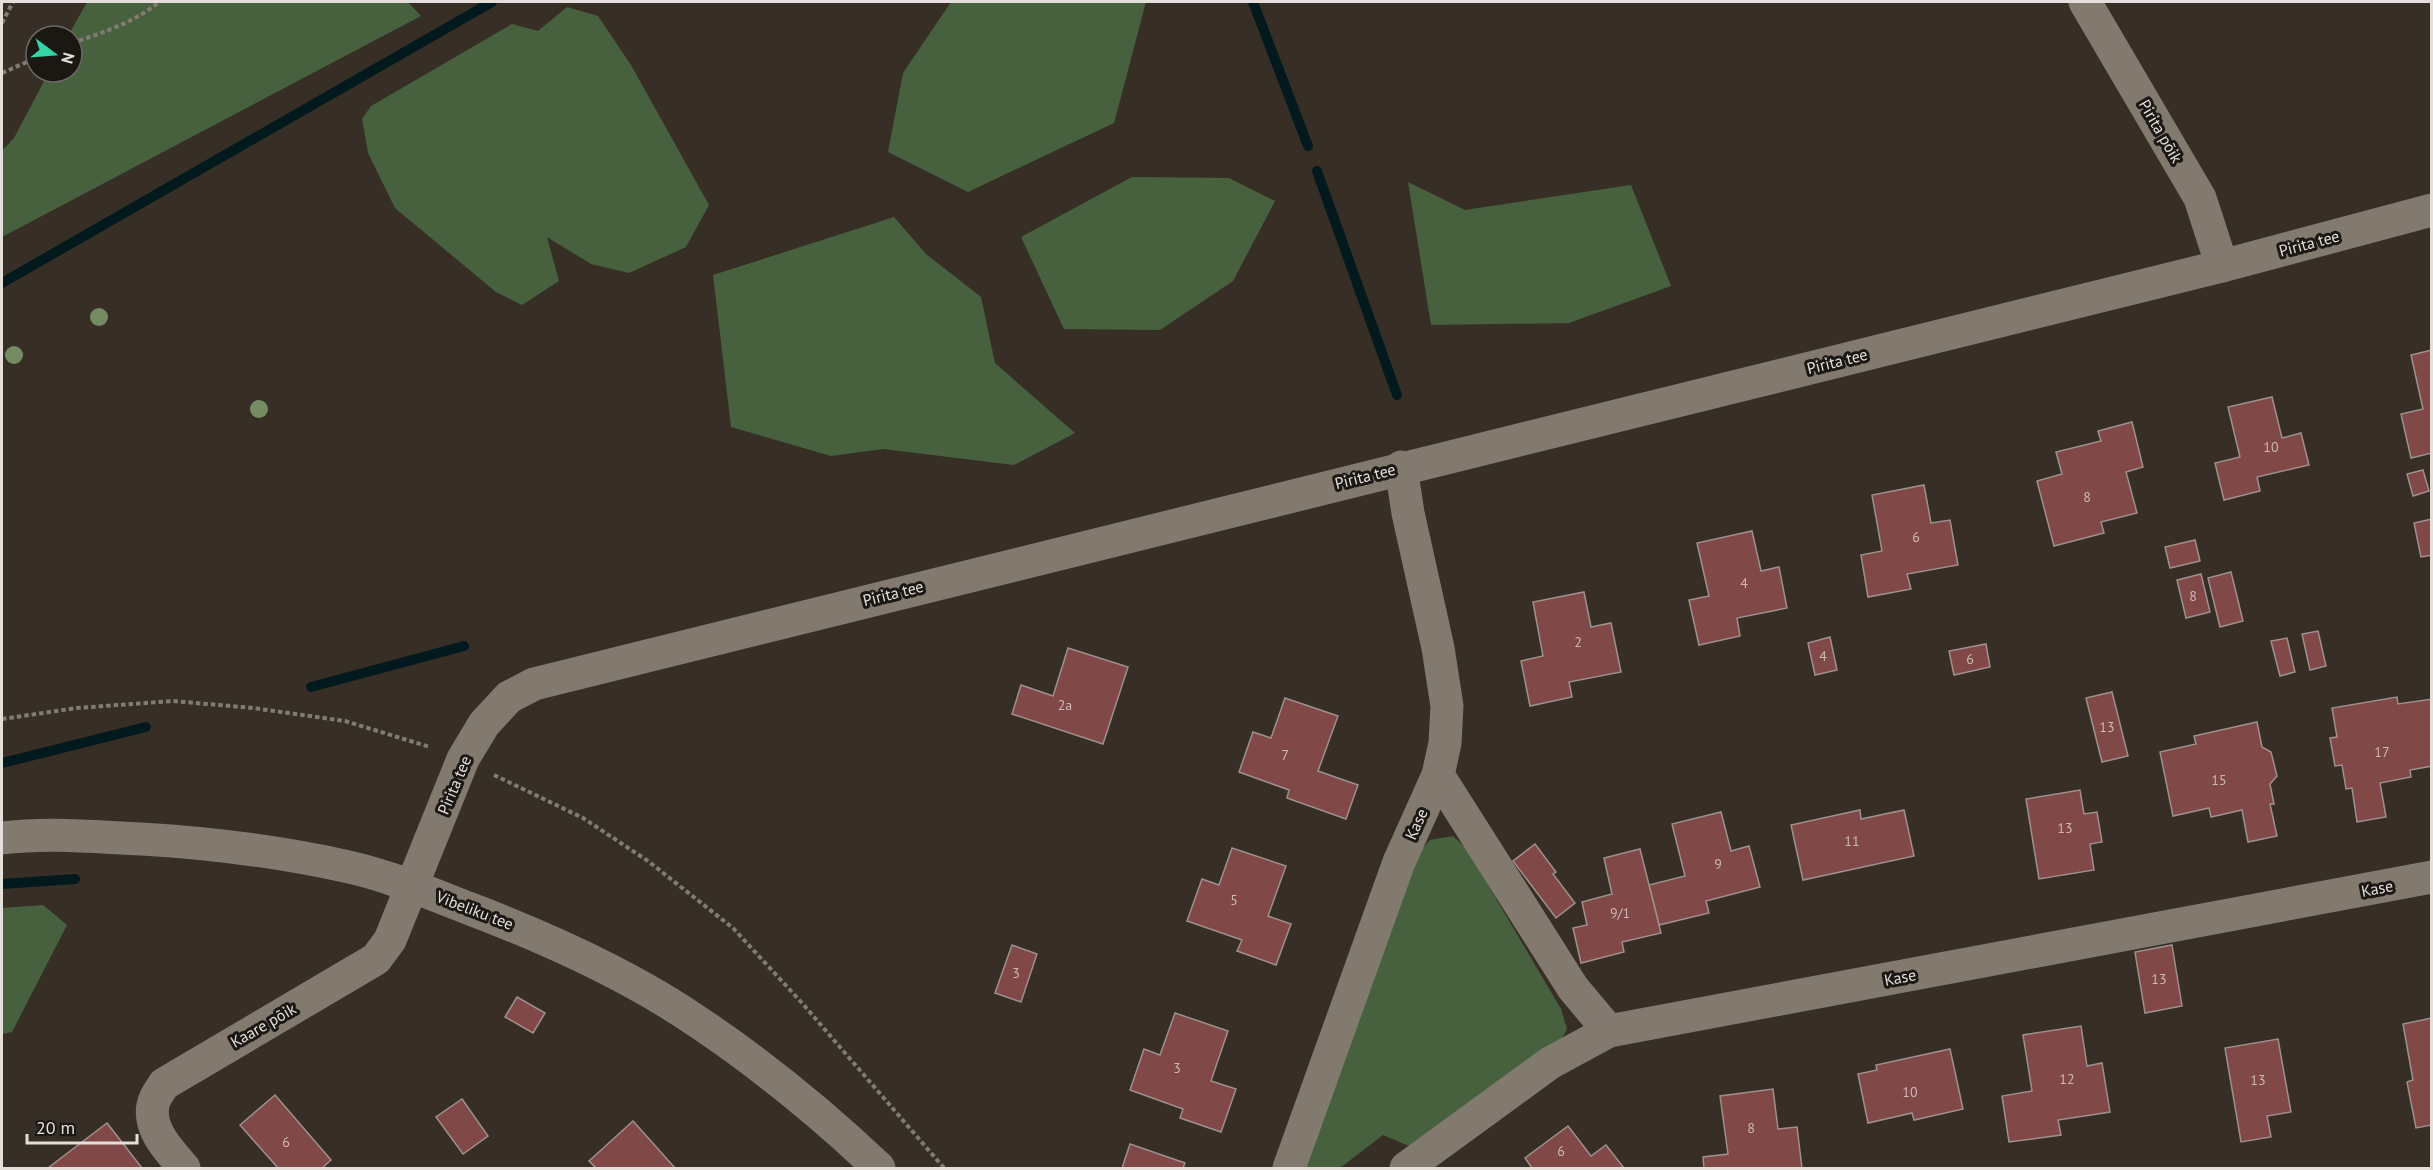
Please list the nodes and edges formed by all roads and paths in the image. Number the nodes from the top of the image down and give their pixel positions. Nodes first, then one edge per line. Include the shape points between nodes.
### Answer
1 (13, 2) edge
2 (159, 2) edge
3 (2085, 2) edge
4 (2, 23) edge
5 (84, 39) edge
6 (24, 63) edge
7 (2, 73) edge
8 (2432, 210) edge
9 (2222, 266) junction
10 (1401, 467) junction
11 (2, 718) edge
12 (463, 759) junction
13 (1438, 775) junction
14 (2, 838) edge
15 (2432, 877) edge
16 (413, 886) junction
17 (1609, 1031) junction
18 (184, 1168) edge
19 (879, 1168) edge
20 (944, 1168) edge
21 (1289, 1168) edge
22 (1406, 1168) edge

1 - 4 path
2 - 5 path via 148,11
3 - 9 street, Pirita põik via 2200,198
6 - 7 path
8 - 9 street, Pirita tee
9 - 10 street, Pirita tee
10 - 12 street, Pirita tee via 542,681 509,697 484,724
10 - 13 street, Kase via 1447,706
11 - 12 path via 173,701 254,708 345,721
12 - 16 street, Pirita tee
12 - 20 path via 582,818 648,861 733,928
13 - 17 street via 1567,979
13 - 21 street, Kase via 1400,862
14 - 16 street, Vibeliku tee via 39,833 203,843 350,867
15 - 17 street, Kase
16 - 18 street, Kaare põik via 390,940 376,960 164,1084 153,1105 153,1123 161,1140
16 - 19 street, Vibeliku tee via 515,926 605,968 697,1021 784,1086
17 - 22 street, Kase via 1550,1063

